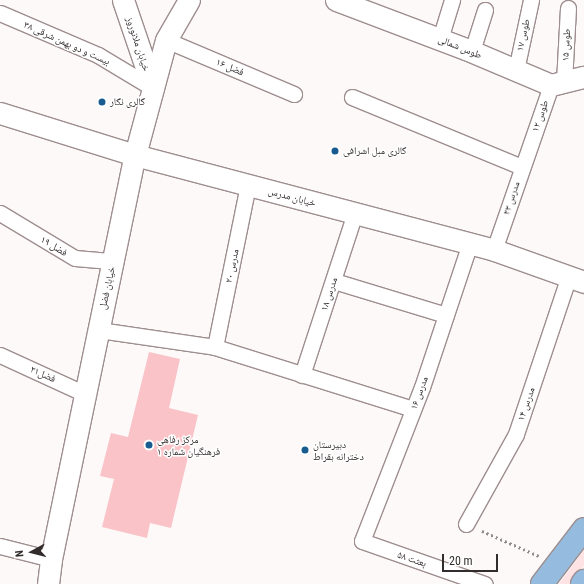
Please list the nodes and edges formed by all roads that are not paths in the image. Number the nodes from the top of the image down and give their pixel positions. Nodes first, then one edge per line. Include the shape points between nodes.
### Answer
1 (124, 0) edge
2 (189, 0) edge
3 (336, 0) edge
4 (452, 0) edge
5 (531, 0) edge
6 (568, 8) dead end
7 (485, 10) dead end
8 (0, 13) edge
9 (440, 39) junction
10 (166, 40) junction
11 (472, 51) junction
12 (516, 70) junction
13 (584, 77) edge
14 (557, 84) junction
15 (153, 88) junction
16 (294, 94) dead end
17 (352, 97) dead end
18 (0, 113) edge
19 (529, 146) joint
20 (134, 155) junction
21 (522, 167) junction
22 (248, 185) junction
23 (0, 213) edge
24 (355, 213) junction
25 (470, 244) junction
26 (494, 250) junction
27 (112, 261) junction
28 (577, 279) edge
29 (334, 280) junction
30 (446, 315) junction
31 (98, 330) junction
32 (215, 347) junction
33 (0, 355) edge
34 (302, 374) junction
35 (85, 394) junction
36 (414, 409) junction
37 (466, 524) road end
38 (584, 529) edge
39 (362, 541) joint
40 (0, 546) edge
41 (51, 559) junction
42 (584, 581) edge
43 (48, 584) edge
44 (485, 584) edge
45 (542, 584) edge
46 (582, 584) edge

1 - 15 street, خیابان ملانوروز
2 - 10 street, خیابان فضل
3 - 9 street, طوس شمالی
4 - 9 street
5 - 12 street, طوس ۱۷
6 - 14 street, طوس ۱۵
7 - 11 street
8 - 15 street, بیست و دو بهمن شرقی ۳۸ via 98,55
9 - 11 street, طوس شمالی
10 - 15 street, خیابان فضل
10 - 16 street, فضل ۱۶
11 - 12 street, طوس شمالی
12 - 14 street, طوس شمالی
13 - 14 street
14 - 19 street, طوس ۱۲
15 - 20 street, خیابان فضل
17 - 21 street
18 - 20 street, خیابان مدرس
19 - 21 street, مدرس ۲۳
20 - 22 street, خیابان مدرس
20 - 27 street, خیابان فضل
21 - 26 street, مدرس ۲۳
22 - 24 street, خیابان مدرس
22 - 32 street, مدرس ۲۰
23 - 27 street, فضل ۱۹ via 74,258
24 - 25 street, خیابان مدرس
24 - 29 street, مدرس ۱۸
25 - 26 street, خیابان مدرس
25 - 30 street, مدرس ۱۶
26 - 28 street, خیابان مدرس
27 - 31 street, خیابان فضل
28 - 37 street, مدرس ۱۴ via 516,434
29 - 30 street
29 - 34 street, مدرس ۱۸
30 - 36 street, مدرس ۱۶
31 - 32 street
31 - 35 street, خیابان فضل
32 - 34 street
33 - 35 street, فضل۲۱
34 - 36 street
35 - 41 street, خیابان فضل
36 - 39 street, مدرس ۱۶
38 - 45 main road
39 - 44 street, بعثت ۵۸
40 - 41 street
41 - 43 street, خیابان فضل
42 - 46 main road

